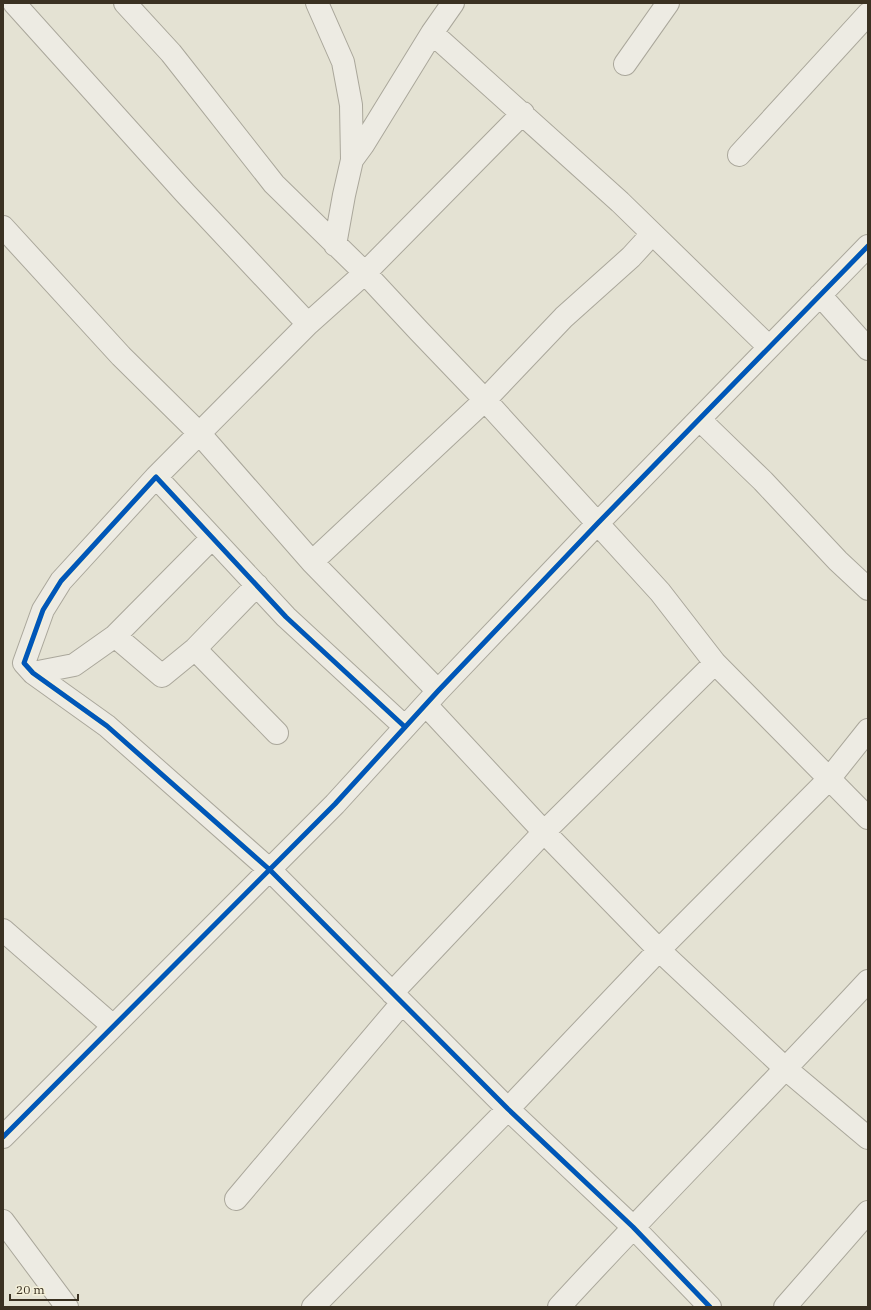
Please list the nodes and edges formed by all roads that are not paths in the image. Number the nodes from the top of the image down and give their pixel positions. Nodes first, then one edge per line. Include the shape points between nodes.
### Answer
1 (14, 3) edge
2 (125, 3) edge
3 (317, 3) edge
4 (453, 3) edge
5 (668, 3) edge
6 (868, 14) edge
7 (432, 33) junction
8 (625, 64) dead end
9 (523, 114) junction
10 (739, 154) dead end
11 (352, 160) junction
12 (3, 227) edge
13 (652, 234) junction
14 (335, 245) junction
15 (868, 246) edge
16 (365, 273) junction
17 (820, 295) junction
18 (308, 324) junction
19 (769, 347) junction
20 (868, 349) edge
21 (485, 400) junction
22 (700, 420) junction
23 (199, 433) junction
24 (156, 477) junction
25 (598, 523) junction
26 (212, 538) junction
27 (312, 562) junction
28 (257, 585) junction
29 (868, 589) edge
30 (115, 636) junction
31 (195, 649) junction
32 (715, 663) junction
33 (34, 673) junction
34 (432, 698) junction
35 (406, 727) junction
36 (868, 730) edge
37 (277, 733) dead end
38 (829, 779) junction
39 (868, 818) edge
40 (544, 832) junction
41 (270, 870) junction
42 (3, 930) edge
43 (659, 950) junction
44 (868, 981) edge
45 (397, 998) junction
46 (113, 1026) junction
47 (786, 1069) junction
48 (508, 1109) junction
49 (3, 1137) edge
50 (868, 1138) edge
51 (236, 1199) dead end
52 (868, 1212) edge
53 (3, 1221) edge
54 (632, 1227) junction
55 (67, 1307) edge
56 (312, 1307) edge
57 (559, 1307) edge
58 (710, 1307) edge
59 (785, 1307) edge

1 - 18 street
2 - 14 street via 171,53 274,184
3 - 11 street via 343,62 351,105
4 - 7 street
5 - 8 street
6 - 10 street
7 - 9 street
7 - 11 street
9 - 13 street
9 - 16 street
11 - 14 street
12 - 23 street via 122,356
13 - 19 street
13 - 21 street via 559,322
14 - 16 street
15 - 17 street
16 - 18 street
16 - 21 street
17 - 19 street
17 - 20 street
18 - 23 street
19 - 22 street
21 - 25 street
21 - 27 street
22 - 25 street
22 - 29 street
23 - 24 street
23 - 27 street
24 - 26 street
24 - 33 street via 53,593 43,610 24,663
25 - 32 street via 660,592
25 - 34 street
26 - 28 street
26 - 30 street
27 - 34 street
28 - 31 street
28 - 35 street via 286,617
30 - 31 street via 162,676
30 - 33 street via 74,665
31 - 37 street
32 - 38 street
32 - 40 street
33 - 41 street via 107,726
34 - 35 street
34 - 40 street
35 - 41 street
36 - 38 street
38 - 39 street
38 - 43 street
40 - 43 street
40 - 45 street
41 - 45 street
41 - 46 street
42 - 46 street
43 - 47 street
43 - 48 street
44 - 47 street
45 - 48 street
45 - 51 street
46 - 49 street
47 - 50 street
47 - 54 street
48 - 54 street
48 - 56 street
52 - 59 street
53 - 55 street
54 - 57 street
54 - 58 street

